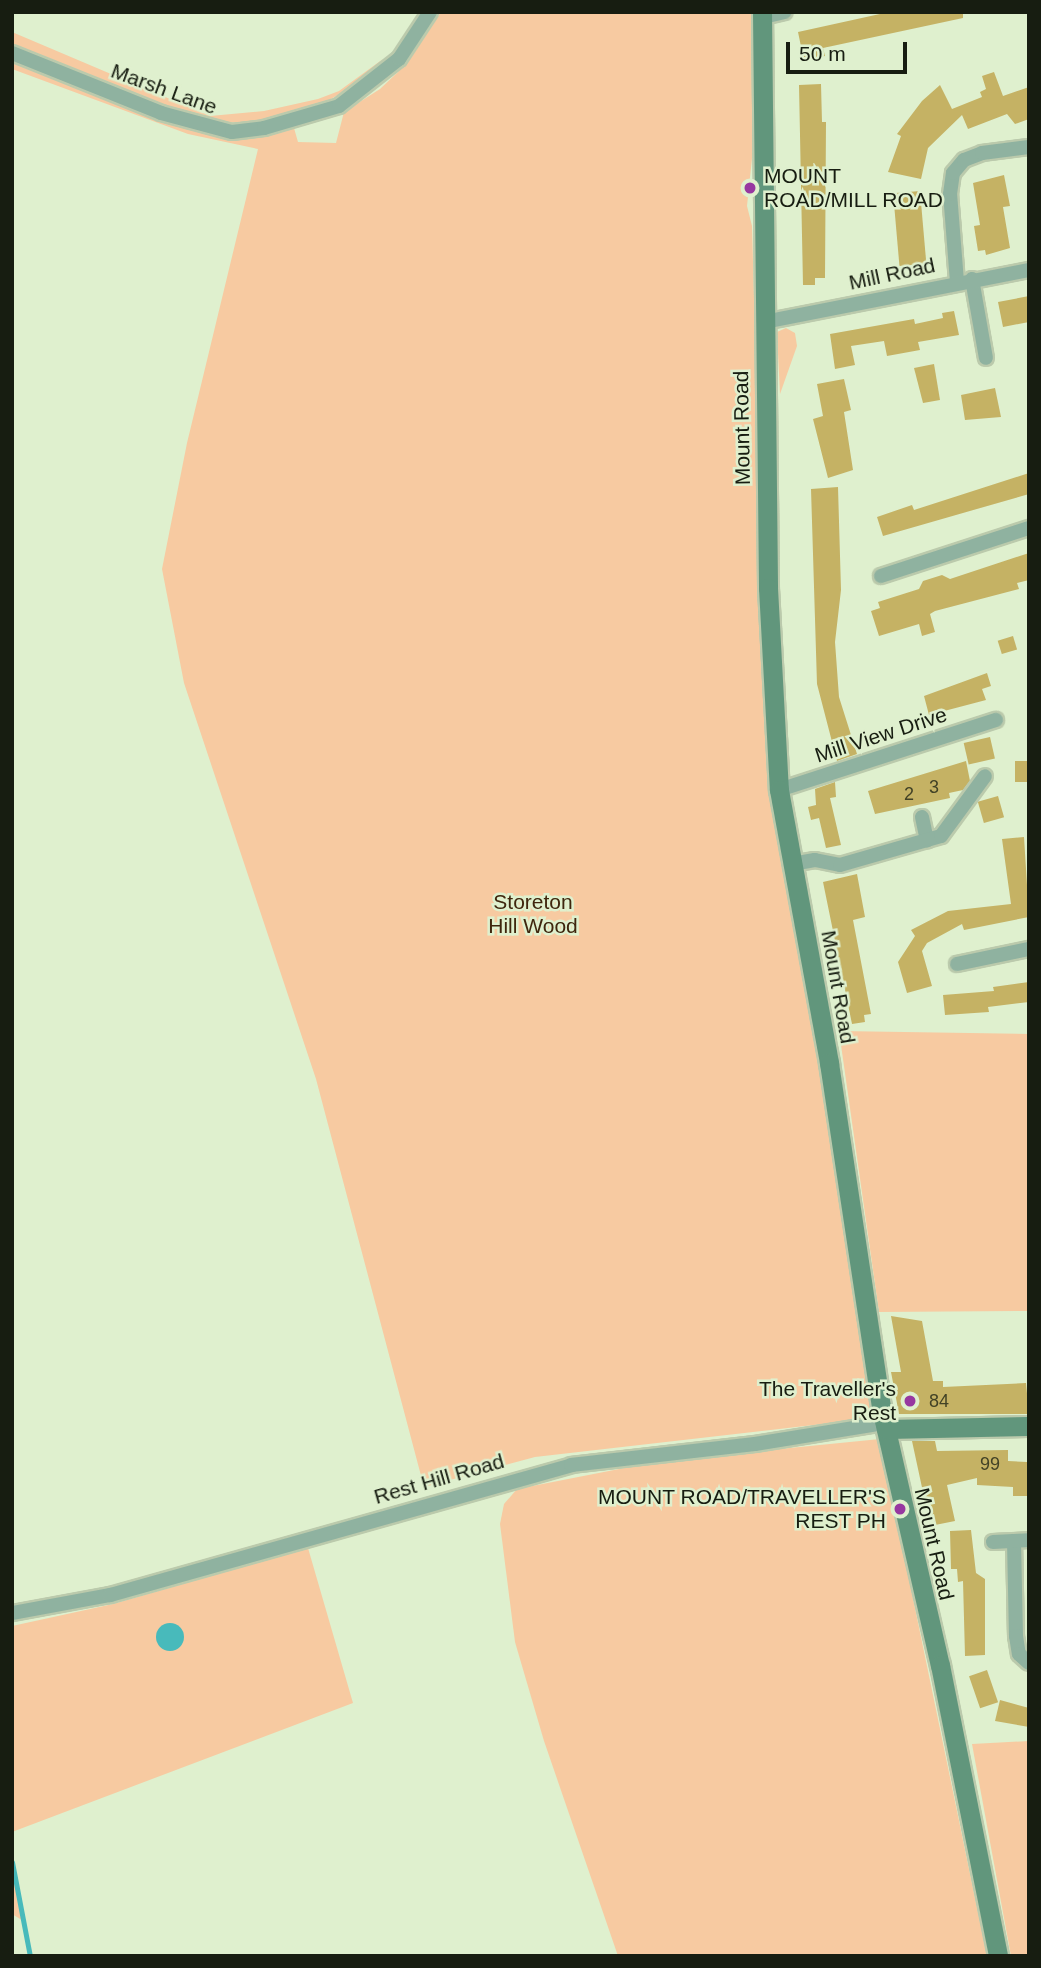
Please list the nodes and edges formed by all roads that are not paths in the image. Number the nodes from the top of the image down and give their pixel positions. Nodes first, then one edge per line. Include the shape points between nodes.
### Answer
1 (430, 12) edge
2 (784, 12) edge
3 (762, 15) edge
4 (12, 53) edge
5 (1029, 147) edge
6 (1029, 270) edge
7 (972, 279) junction
8 (957, 282) junction
9 (764, 322) junction
10 (986, 358) dead end
11 (1029, 528) edge
12 (881, 576) dead end
13 (996, 720) dead end
14 (985, 776) dead end
15 (779, 790) junction
16 (922, 817) dead end
17 (928, 840) junction
18 (792, 864) junction
19 (1029, 949) edge
20 (957, 964) dead end
21 (1029, 1426) edge
22 (891, 1427) junction
23 (1021, 1540) edge
24 (993, 1542) dead end
25 (12, 1614) edge
26 (1029, 1663) edge
27 (998, 1956) edge

1 - 4 street, Marsh Lane via 399,59 339,106 232,132 161,113
2 - 3 street
3 - 9 main road, Mount Road
5 - 8 street via 982,153 964,160 953,173 950,194
6 - 7 street, Mill Road
7 - 8 street, Mill Road
7 - 10 street
8 - 9 street, Mill Road
9 - 15 main road, Mount Road via 768,588
11 - 12 street
13 - 15 street, Mill View Drive
14 - 17 street via 941,836
15 - 18 main road, Mount Road
16 - 17 street
17 - 18 street via 840,865 815,859
18 - 22 main road, Mount Road
19 - 20 street
21 - 22 main road
22 - 25 street, Rest Hill Road via 570,1465 110,1595
22 - 27 main road, Mount Road
23 - 24 street
23 - 26 street via 1016,1636 1019,1654

